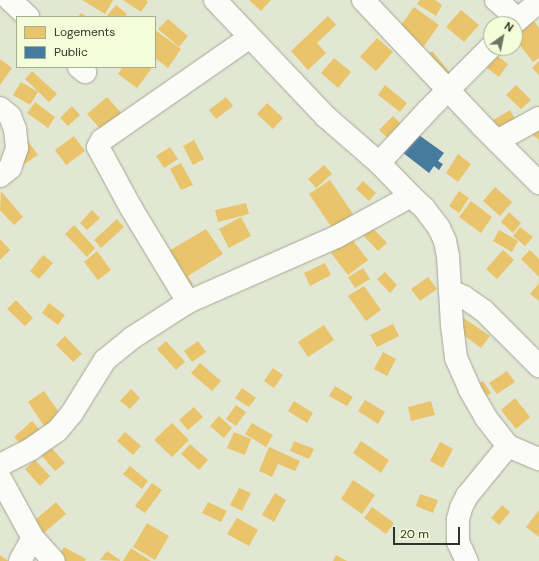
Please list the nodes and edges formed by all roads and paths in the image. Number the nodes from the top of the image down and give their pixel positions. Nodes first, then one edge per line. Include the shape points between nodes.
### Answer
1 (10, 0) edge
2 (215, 0) edge
3 (363, 0) edge
4 (496, 0) edge
5 (539, 0) edge
6 (27, 16) edge
7 (511, 16) edge
8 (522, 16) edge
9 (250, 37) junction
10 (483, 55) edge
11 (449, 90) junction
12 (0, 108) edge
13 (539, 118) edge
14 (497, 141) junction
15 (379, 163) junction
16 (0, 176) edge
17 (539, 183) edge
18 (411, 196) junction
19 (450, 291) junction
20 (188, 302) junction
21 (539, 366) edge
22 (508, 446) junction
23 (539, 460) edge
24 (0, 465) edge
25 (0, 478) edge
26 (33, 538) junction
27 (20, 561) edge
28 (54, 561) edge
29 (467, 561) edge

1 - 6 street
2 - 9 street
3 - 11 street
4 - 7 street
5 - 8 street
9 - 15 street via 325,116
9 - 20 street via 102,140 98,147 131,208
10 - 11 street
11 - 14 street
11 - 15 street
12 - 16 street via 10,116 15,129 17,148 10,168
13 - 14 street
14 - 17 street
15 - 18 street
18 - 19 street via 424,208 445,241
18 - 20 street via 338,236
19 - 21 street via 484,311
19 - 22 street via 456,358 486,418
20 - 24 street via 132,338 105,360 72,414 57,431 31,449
22 - 23 street
22 - 29 street via 467,496 461,508 456,531
25 - 26 street
26 - 27 street
26 - 28 street

